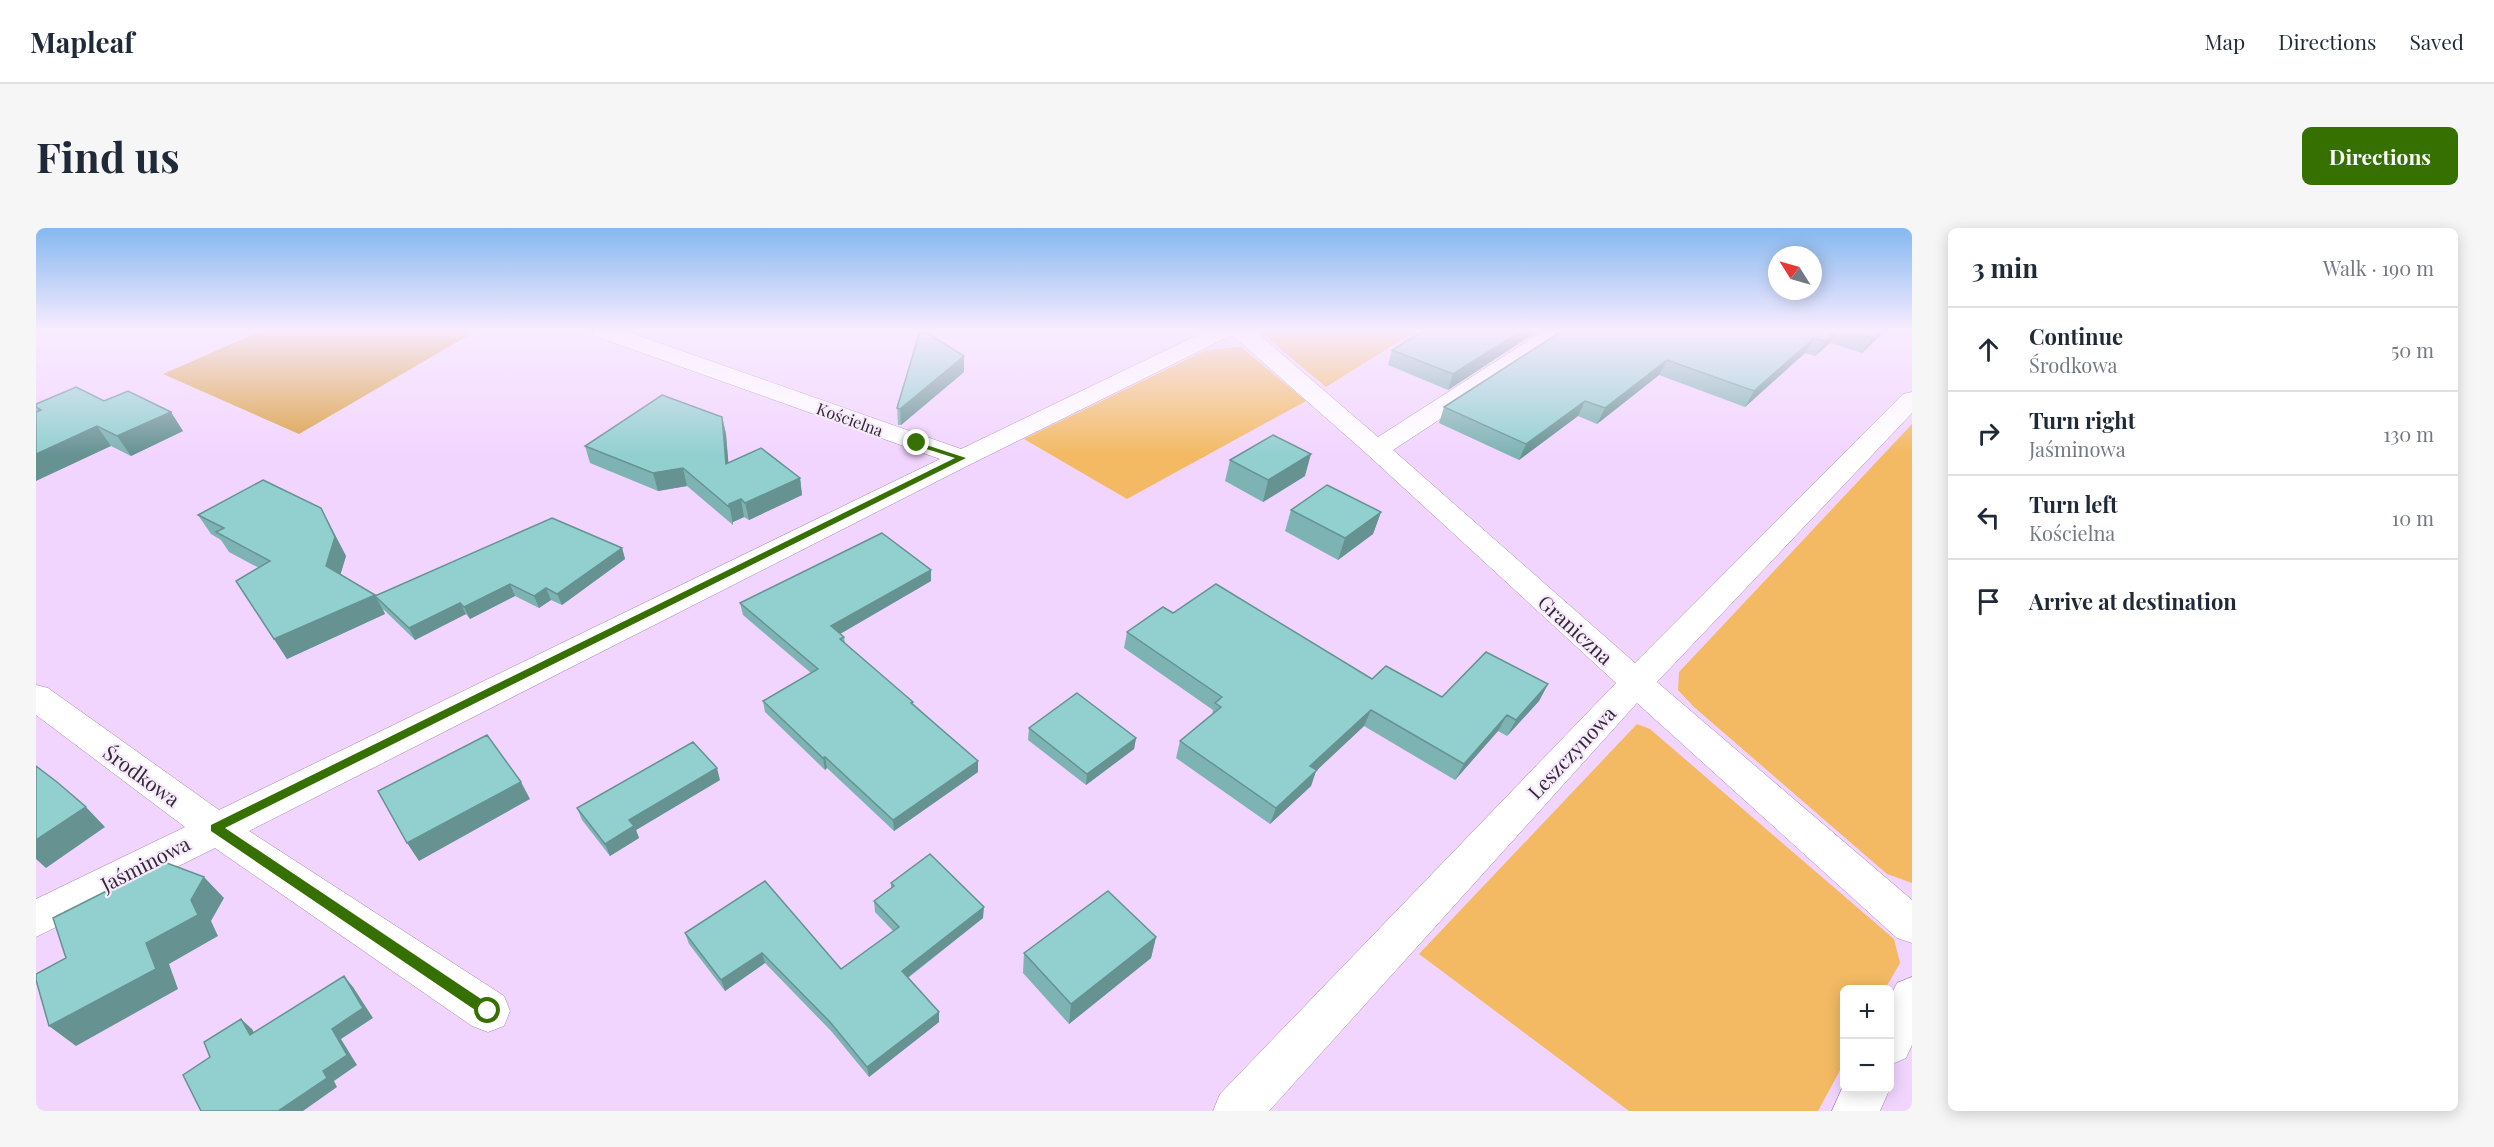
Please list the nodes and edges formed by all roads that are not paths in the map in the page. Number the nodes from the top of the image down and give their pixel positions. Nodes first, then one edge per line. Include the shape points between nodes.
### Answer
1 (719, 372) edge
2 (1139, 372) edge
3 (1288, 372) edge
4 (1495, 372) edge
5 (1912, 399) edge
6 (1377, 449) junction
7 (962, 458) junction
8 (1636, 683) junction
9 (36, 697) edge
10 (215, 828) junction
11 (36, 919) edge
12 (1912, 925) edge
13 (1912, 997) edge
14 (488, 1011) dead end
15 (1892, 1039) edge
16 (1865, 1093) edge
17 (1237, 1111) edge
18 (1856, 1111) edge

1 - 7 street, Kościelna
2 - 7 street, Jaśminowa
3 - 6 street, Graniczna
4 - 6 street
5 - 8 street, Leszczynowa
6 - 8 street, Graniczna
7 - 10 street, Jaśminowa
8 - 12 street, Graniczna
8 - 17 street, Leszczynowa
9 - 10 street, Środkowa
10 - 11 street, Jaśminowa
10 - 14 street, Środkowa
13 - 15 street
16 - 18 street

